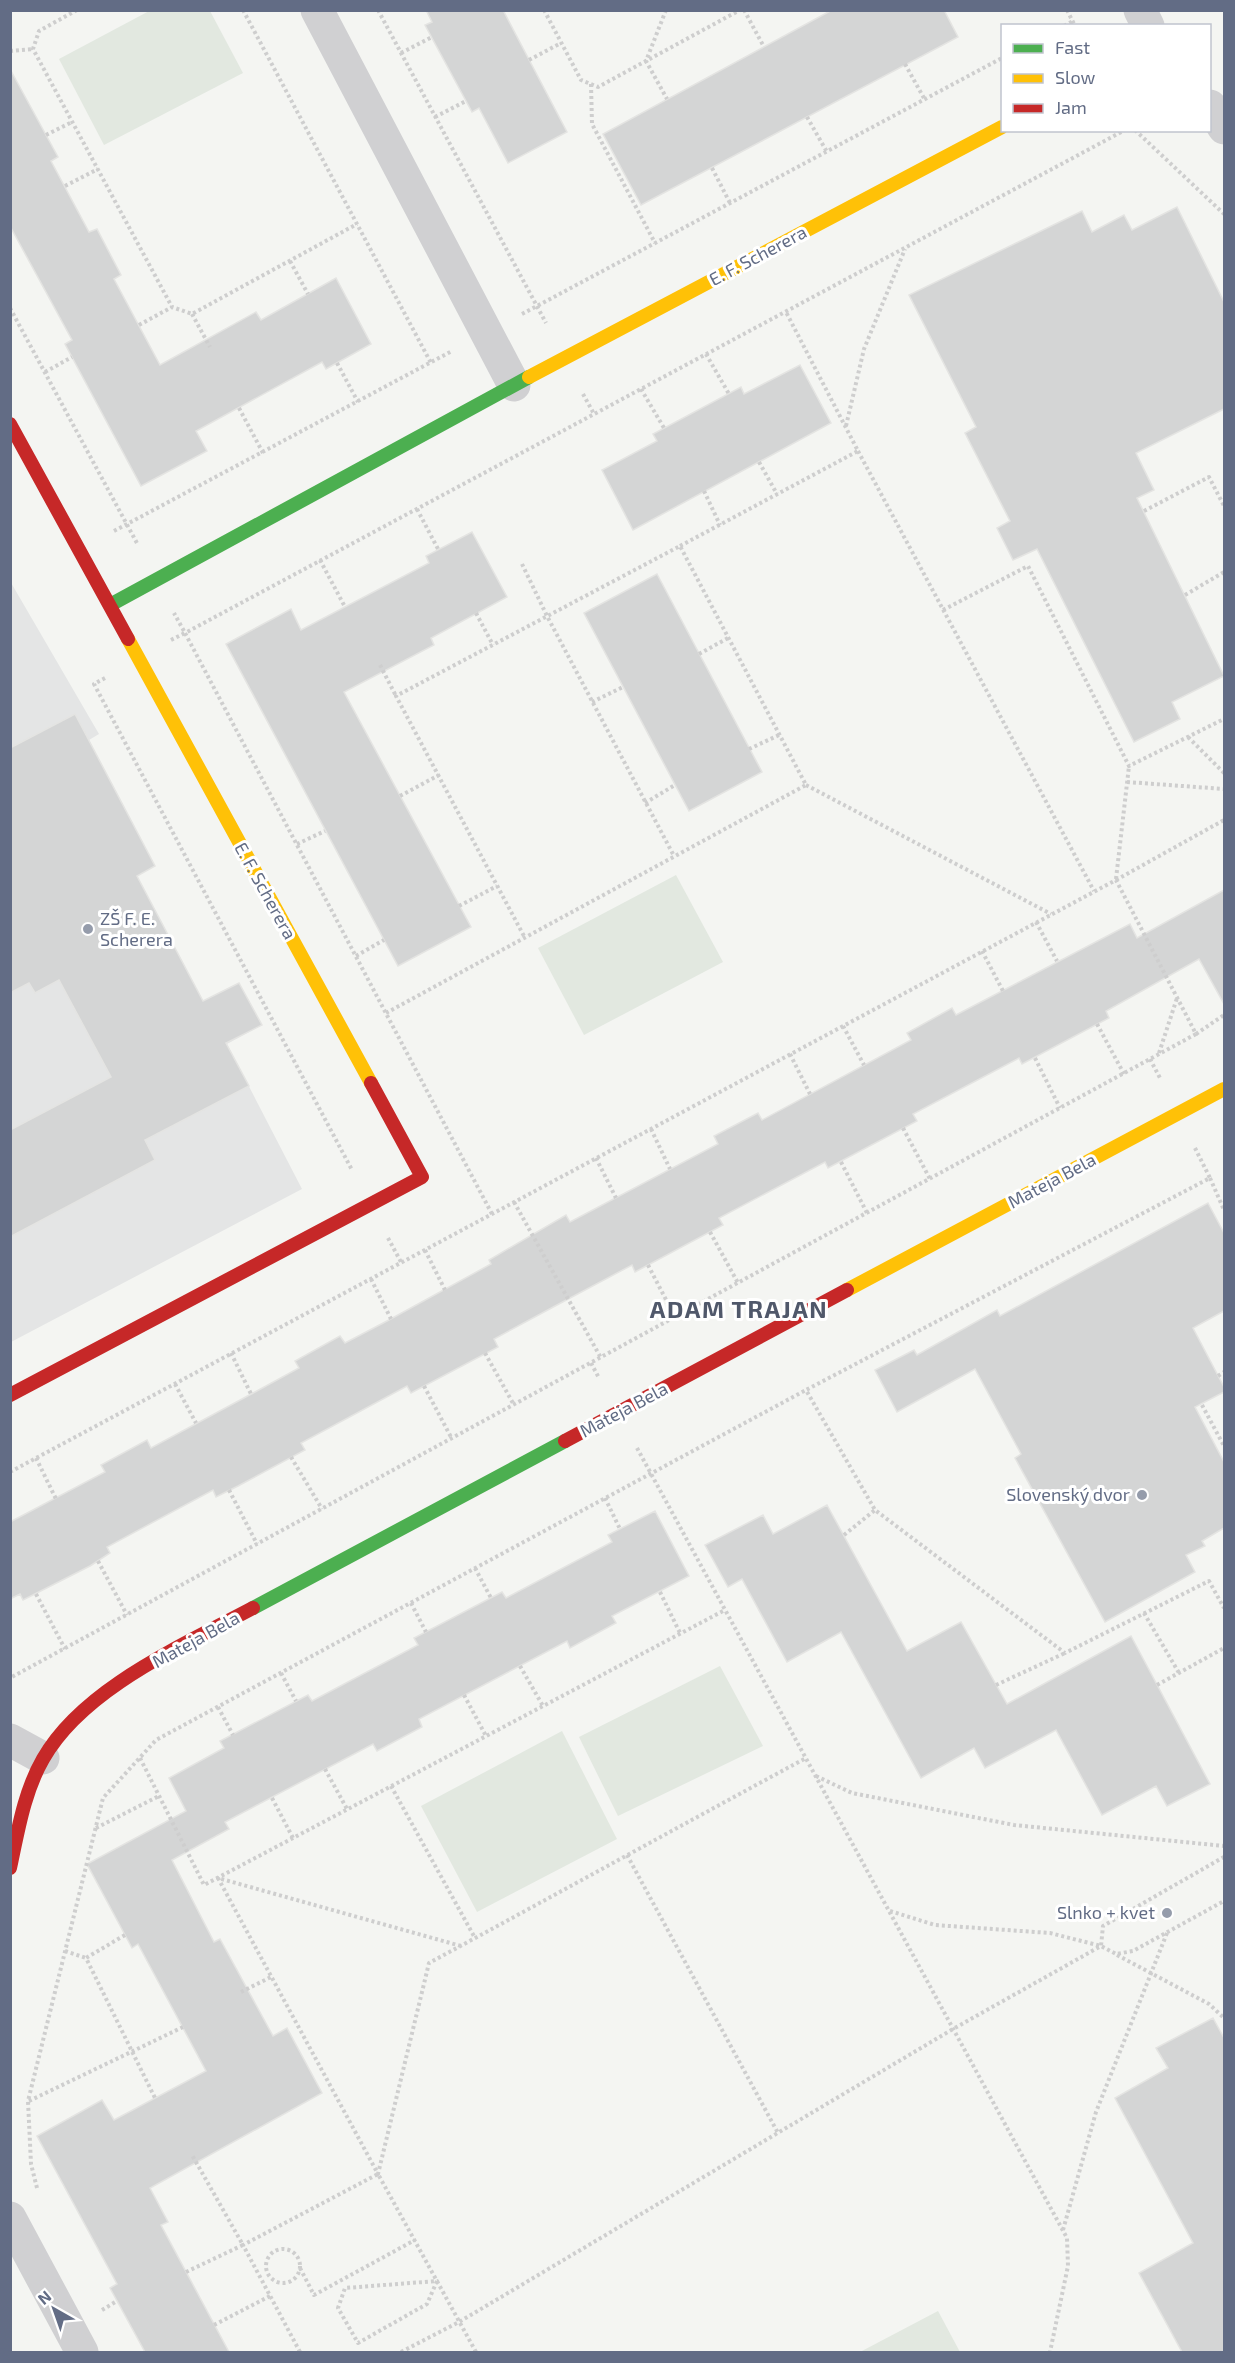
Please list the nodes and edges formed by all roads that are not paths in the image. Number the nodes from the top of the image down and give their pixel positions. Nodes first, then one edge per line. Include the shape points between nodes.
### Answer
1 (317, 10) edge
2 (1140, 10) edge
3 (1147, 24) edge
4 (1211, 109) edge
5 (1001, 128) edge
6 (1224, 128) edge
7 (514, 385) junction
8 (10, 424) edge
9 (110, 605) junction
10 (1224, 1089) edge
11 (10, 1395) edge
12 (10, 1740) edge
13 (43, 1758) junction
14 (10, 1868) edge
15 (10, 2218) edge
16 (82, 2352) edge

1 - 7 street
2 - 3 street
4 - 6 street
5 - 7 street, E. F. Scherera
7 - 9 street, E. F. Scherera
8 - 9 street, E. F. Scherera
9 - 11 street, E. F. Scherera via 422,1177
10 - 13 street, Mateja Bela via 187,1644 128,1678 75,1719
12 - 13 street
13 - 14 street, Mateja Bela via 22,1813
15 - 16 street

